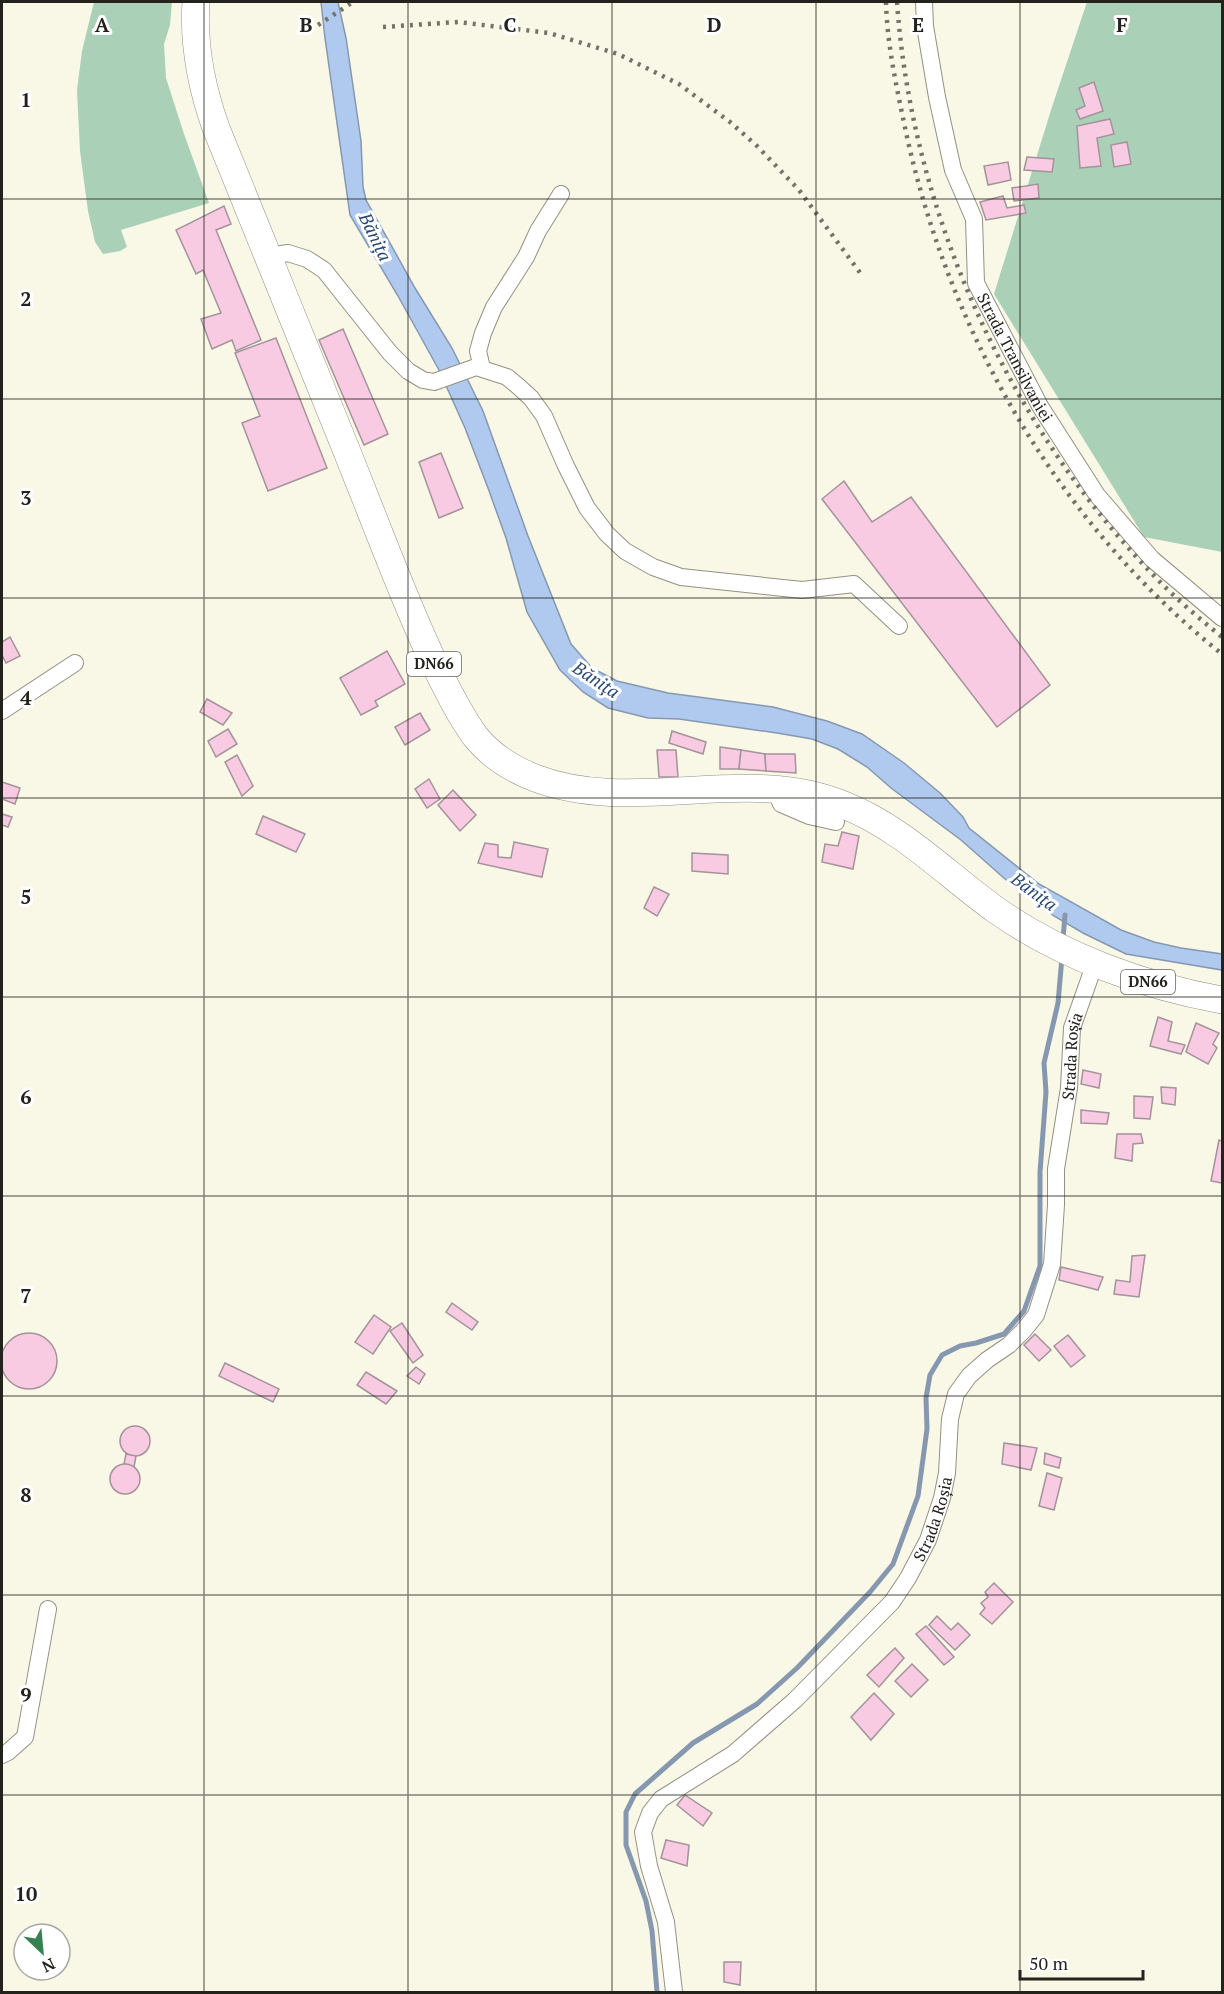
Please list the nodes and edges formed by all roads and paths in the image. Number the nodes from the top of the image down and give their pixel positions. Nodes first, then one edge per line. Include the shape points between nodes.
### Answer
1 (196, 2) edge
2 (924, 2) edge
3 (561, 194) dead end
4 (269, 256) junction
5 (479, 367) junction
6 (1222, 618) edge
7 (899, 626) dead end
8 (75, 663) dead end
9 (2, 711) edge
10 (775, 789) junction
11 (836, 822) dead end
12 (1086, 959) junction
13 (1222, 1000) edge
14 (48, 1609) dead end
15 (2, 1755) edge
16 (674, 1992) edge

1 - 4 highway, DN66 via 202,86
2 - 6 street, Strada Transilvaniei via 937,97 954,170 974,219 976,283 1040,406 1097,495 1152,559
3 - 5 street via 494,307 478,351
4 - 5 street via 288,253 324,270 390,353 423,380 434,382
4 - 10 highway, DN66 via 410,611 444,683 482,744 521,772 581,789 636,793
5 - 7 street via 507,377 531,398 544,416 587,508 625,551 681,577 802,590 854,584
8 - 9 street
10 - 11 street via 781,804
10 - 12 highway, DN66 via 839,802 872,818 1000,912
12 - 13 highway, DN66 via 1154,984
12 - 16 street, Strada Roșia via 1072,1028 1069,1088 1056,1169 1052,1264 1046,1287 1036,1315 1024,1330 969,1376 956,1394 950,1419 947,1473 928,1540 892,1602 795,1700 733,1754 662,1799 650,1813 644,1832 649,1866 666,1922
14 - 15 street via 25,1737

